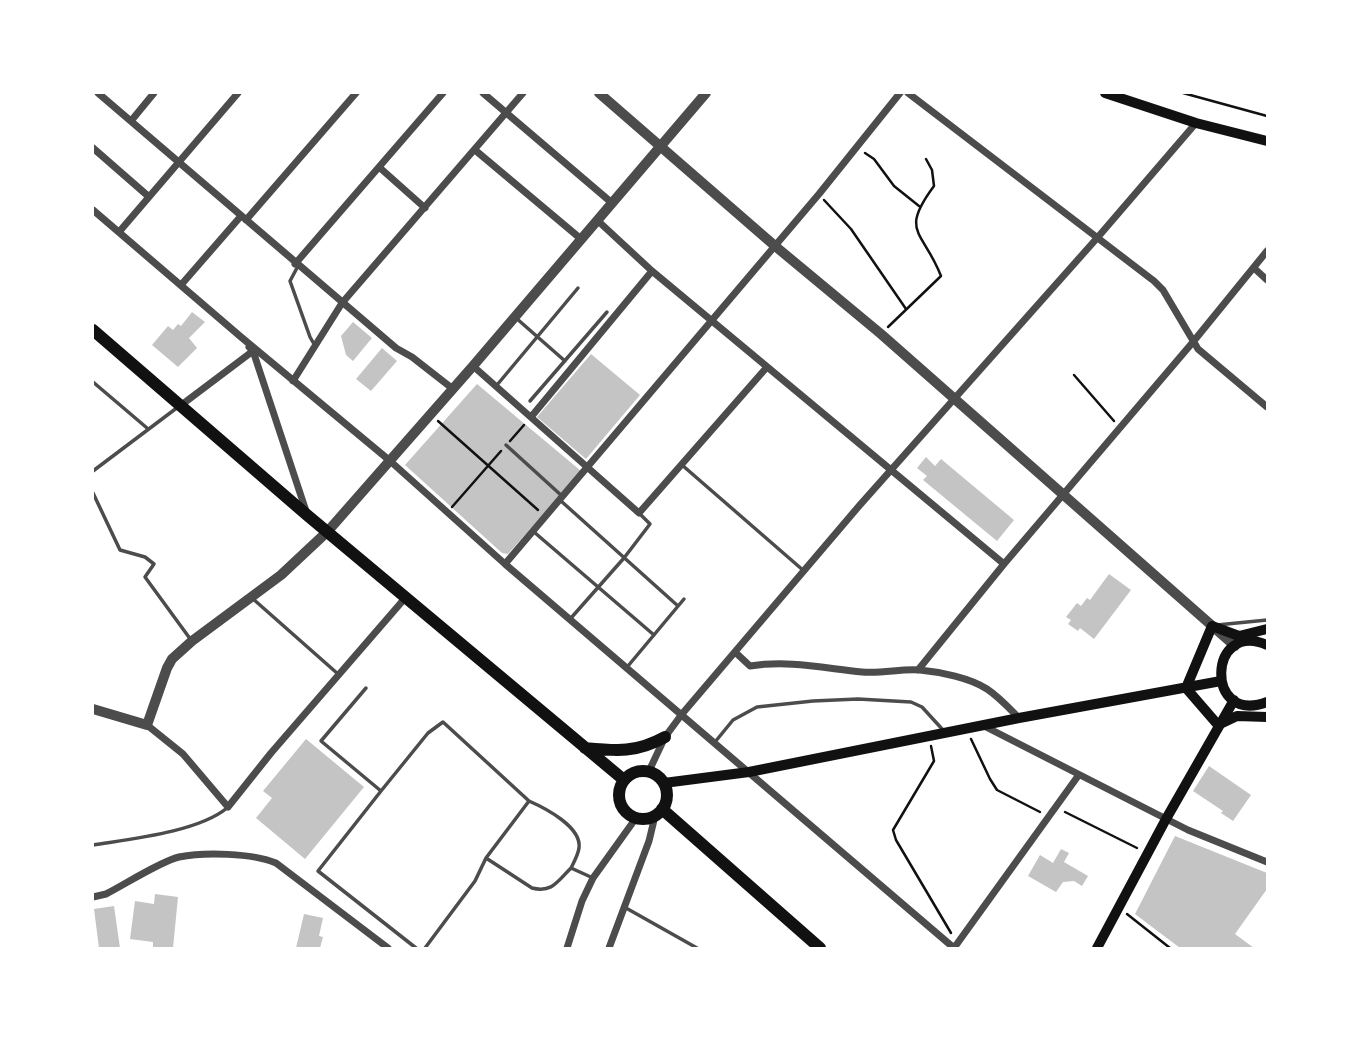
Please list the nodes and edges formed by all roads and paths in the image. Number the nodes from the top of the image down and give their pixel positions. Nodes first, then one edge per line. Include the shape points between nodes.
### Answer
1 (98, 93) edge
2 (154, 93) edge
3 (238, 93) edge
4 (356, 93) edge
5 (443, 93) edge
6 (483, 93) edge
7 (523, 93) edge
8 (599, 93) edge
9 (706, 93) edge
10 (900, 93) edge
11 (908, 93) edge
12 (1105, 93) edge
13 (1183, 93) edge
14 (506, 113) junction
15 (1267, 116) edge
16 (131, 121) junction
17 (1196, 123) junction
18 (1267, 141) edge
19 (662, 145) junction
20 (857, 146) junction
21 (93, 148) edge
22 (475, 150) junction
23 (926, 159) dead end
24 (178, 162) junction
25 (379, 167) junction
26 (819, 194) junction
27 (148, 196) junction
28 (612, 203) junction
29 (919, 206) junction
30 (425, 208) junction
31 (93, 210) edge
32 (244, 218) junction
33 (597, 220) junction
34 (118, 232) junction
35 (1098, 237) junction
36 (581, 239) junction
37 (775, 246) junction
38 (1267, 251) edge
39 (297, 265) junction
40 (1254, 268) junction
41 (652, 271) junction
42 (1267, 280) edge
43 (181, 285) junction
44 (578, 288) dead end
45 (342, 303) junction
46 (906, 309) junction
47 (607, 312) dead end
48 (514, 317) junction
49 (712, 320) junction
50 (93, 330) edge
51 (881, 334) junction
52 (241, 337) junction
53 (537, 337) junction
54 (1193, 342) junction
55 (315, 346) junction
56 (253, 351) junction
57 (565, 361) junction
58 (473, 366) junction
59 (767, 367) junction
60 (1074, 375) dead end
61 (293, 381) junction
62 (93, 382) edge
63 (496, 386) junction
64 (453, 389) junction
65 (953, 398) junction
66 (530, 401) dead end
67 (180, 406) junction
68 (1267, 407) edge
69 (430, 415) junction
70 (531, 417) junction
71 (148, 428) junction
72 (1120, 429) junction
73 (506, 445) junction
74 (389, 460) junction
75 (488, 466) junction
76 (682, 466) junction
77 (587, 467) junction
78 (891, 470) junction
79 (93, 471) edge
80 (93, 493) edge
81 (1062, 494) junction
82 (561, 498) junction
83 (447, 512) junction
84 (639, 513) junction
85 (307, 515) junction
86 (545, 516) junction
87 (533, 530) junction
88 (328, 531) junction
89 (624, 558) junction
90 (505, 564) junction
91 (1004, 564) junction
92 (804, 572) junction
93 (597, 586) junction
94 (250, 597) junction
95 (406, 597) junction
96 (684, 599) dead end
97 (678, 606) junction
98 (569, 619) junction
99 (1267, 620) edge
100 (1212, 626) junction
101 (1267, 629) edge
102 (654, 635) junction
103 (191, 641) junction
104 (1266, 643) edge
105 (1235, 646) junction
106 (735, 652) junction
107 (626, 668) junction
108 (918, 670) junction
109 (340, 676) junction
110 (1221, 681) junction
111 (366, 688) dead end
112 (1186, 688) junction
113 (1234, 700) junction
114 (1267, 702) edge
115 (93, 709) edge
116 (682, 714) junction
117 (1267, 717) edge
118 (1019, 718) junction
119 (147, 725) junction
120 (1219, 725) junction
121 (984, 726) junction
122 (967, 729) junction
123 (946, 733) junction
124 (928, 736) junction
125 (665, 737) junction
126 (715, 742) junction
127 (584, 748) junction
128 (649, 771) junction
129 (749, 772) junction
130 (1078, 776) junction
131 (624, 780) junction
132 (664, 783) junction
133 (381, 791) junction
134 (529, 801) junction
135 (228, 807) junction
136 (1056, 808) junction
137 (658, 812) junction
138 (1049, 817) junction
139 (636, 818) junction
140 (1166, 819) junction
141 (93, 845) edge
142 (1147, 853) junction
143 (486, 858) junction
144 (1267, 862) edge
145 (571, 869) junction
146 (593, 878) junction
147 (93, 897) edge
148 (624, 907) junction
149 (1119, 908) junction
150 (813, 946) edge
151 (388, 948) edge
152 (416, 948) edge
153 (425, 948) edge
154 (567, 948) edge
155 (609, 948) edge
156 (696, 948) edge
157 (954, 948) edge
158 (1097, 948) edge
159 (1170, 948) edge

1 - 16 street
2 - 16 street
3 - 24 street
4 - 32 street
5 - 25 street
6 - 14 street
7 - 14 street
8 - 19 street
9 - 19 street
10 - 20 street
11 - 35 street
12 - 17 main road
13 - 15 path
14 - 22 street
14 - 28 street
16 - 24 street
17 - 18 main road
17 - 35 street
19 - 28 street
19 - 37 street
20 - 26 street
20 - 29 path
21 - 27 street
22 - 30 street
22 - 36 street
23 - 29 path via 934,182
24 - 27 street
24 - 32 street
25 - 30 street
25 - 39 street
26 - 37 street
26 - 46 path via 851,229
27 - 34 street
28 - 33 street
29 - 46 path via 915,228 941,276
30 - 45 street
31 - 34 street
32 - 39 street
32 - 43 street
33 - 36 street
33 - 41 street
34 - 43 street
35 - 54 street via 1163,290
35 - 65 street
36 - 48 street
37 - 49 street
37 - 51 street
38 - 40 street
39 - 45 street
39 - 55 lane via 290,281
40 - 42 street
40 - 54 street
41 - 49 street
41 - 70 street
43 - 52 street
44 - 53 lane
45 - 55 street
45 - 64 street
46 - 51 path
47 - 57 lane
48 - 53 lane
48 - 58 street
49 - 59 street
49 - 77 street
50 - 67 main road
51 - 65 street
52 - 56 street
52 - 61 street
53 - 57 lane
53 - 63 lane
54 - 68 street
54 - 72 street
55 - 61 street
56 - 67 street
56 - 85 street
57 - 66 lane
58 - 63 street
58 - 64 street
59 - 76 street
59 - 78 street
60 - 72 path
61 - 74 street
62 - 71 lane
63 - 70 street
64 - 69 street
65 - 78 street
65 - 81 street
67 - 71 lane
67 - 85 main road
69 - 74 street
69 - 75 path
70 - 73 path
70 - 77 street
71 - 79 lane
72 - 81 street
73 - 75 path
73 - 82 lane
74 - 83 street
74 - 88 street
75 - 83 path
75 - 86 path
76 - 84 street
76 - 92 lane
77 - 82 street
77 - 84 street
78 - 91 street
78 - 92 street
80 - 103 lane via 120,550 153,564 145,577
81 - 91 street
81 - 100 street
82 - 86 street
82 - 89 lane
83 - 90 street
84 - 89 lane via 650,524
85 - 88 main road
86 - 87 street
87 - 90 street
87 - 93 lane
88 - 94 street
88 - 95 main road
89 - 93 lane
89 - 97 lane
90 - 98 street
91 - 108 street
92 - 106 street
93 - 98 lane
93 - 102 lane
94 - 103 street
94 - 109 lane
95 - 109 street
95 - 127 main road
96 - 97 lane
97 - 102 lane
98 - 107 street
99 - 100 lane
100 - 101 main road via 1239,636
100 - 105 street
100 - 112 main road
102 - 107 lane
103 - 119 street via 167,668
104 - 105 main road
105 - 110 main road via 1222,661
106 - 108 street via 750,666 798,663 864,672
106 - 116 street
107 - 116 street
108 - 118 street via 979,685
109 - 135 street
110 - 112 main road
110 - 113 main road
111 - 133 lane via 321,741
112 - 118 main road
112 - 120 main road
113 - 114 main road via 1250,706
113 - 120 main road
115 - 119 street
116 - 125 street
116 - 126 street
117 - 120 main road via 1237,716
118 - 121 main road
119 - 135 street via 183,754
120 - 140 main road
121 - 122 main road
121 - 130 street
122 - 123 main road
122 - 138 path via 997,790
123 - 124 main road
123 - 126 lane via 922,707 911,702 858,699 757,708 733,720
124 - 129 main road
124 - 157 path via 934,761 893,830 951,933
125 - 127 main road via 647,747 622,751
125 - 128 street
126 - 129 street
127 - 131 main road
128 - 131 main road
128 - 132 main road
129 - 132 main road
129 - 157 street
130 - 136 street
130 - 140 street
131 - 139 main road via 619,797 628,814
132 - 137 main road via 666,801
133 - 134 lane via 428,733 443,722
133 - 152 lane via 318,871
134 - 143 lane
134 - 145 lane via 546,808 577,835 579,849
135 - 141 lane via 215,818 155,835
136 - 138 street
136 - 142 path
137 - 139 main road
137 - 148 street
137 - 150 main road
138 - 157 street
139 - 146 street
140 - 142 main road
140 - 144 street
142 - 149 main road
143 - 145 lane via 541,890 550,889
143 - 153 lane via 475,881
145 - 146 lane
146 - 154 street
147 - 151 street via 177,857 260,857 276,863
148 - 155 street
148 - 156 lane
149 - 158 main road
149 - 159 path

